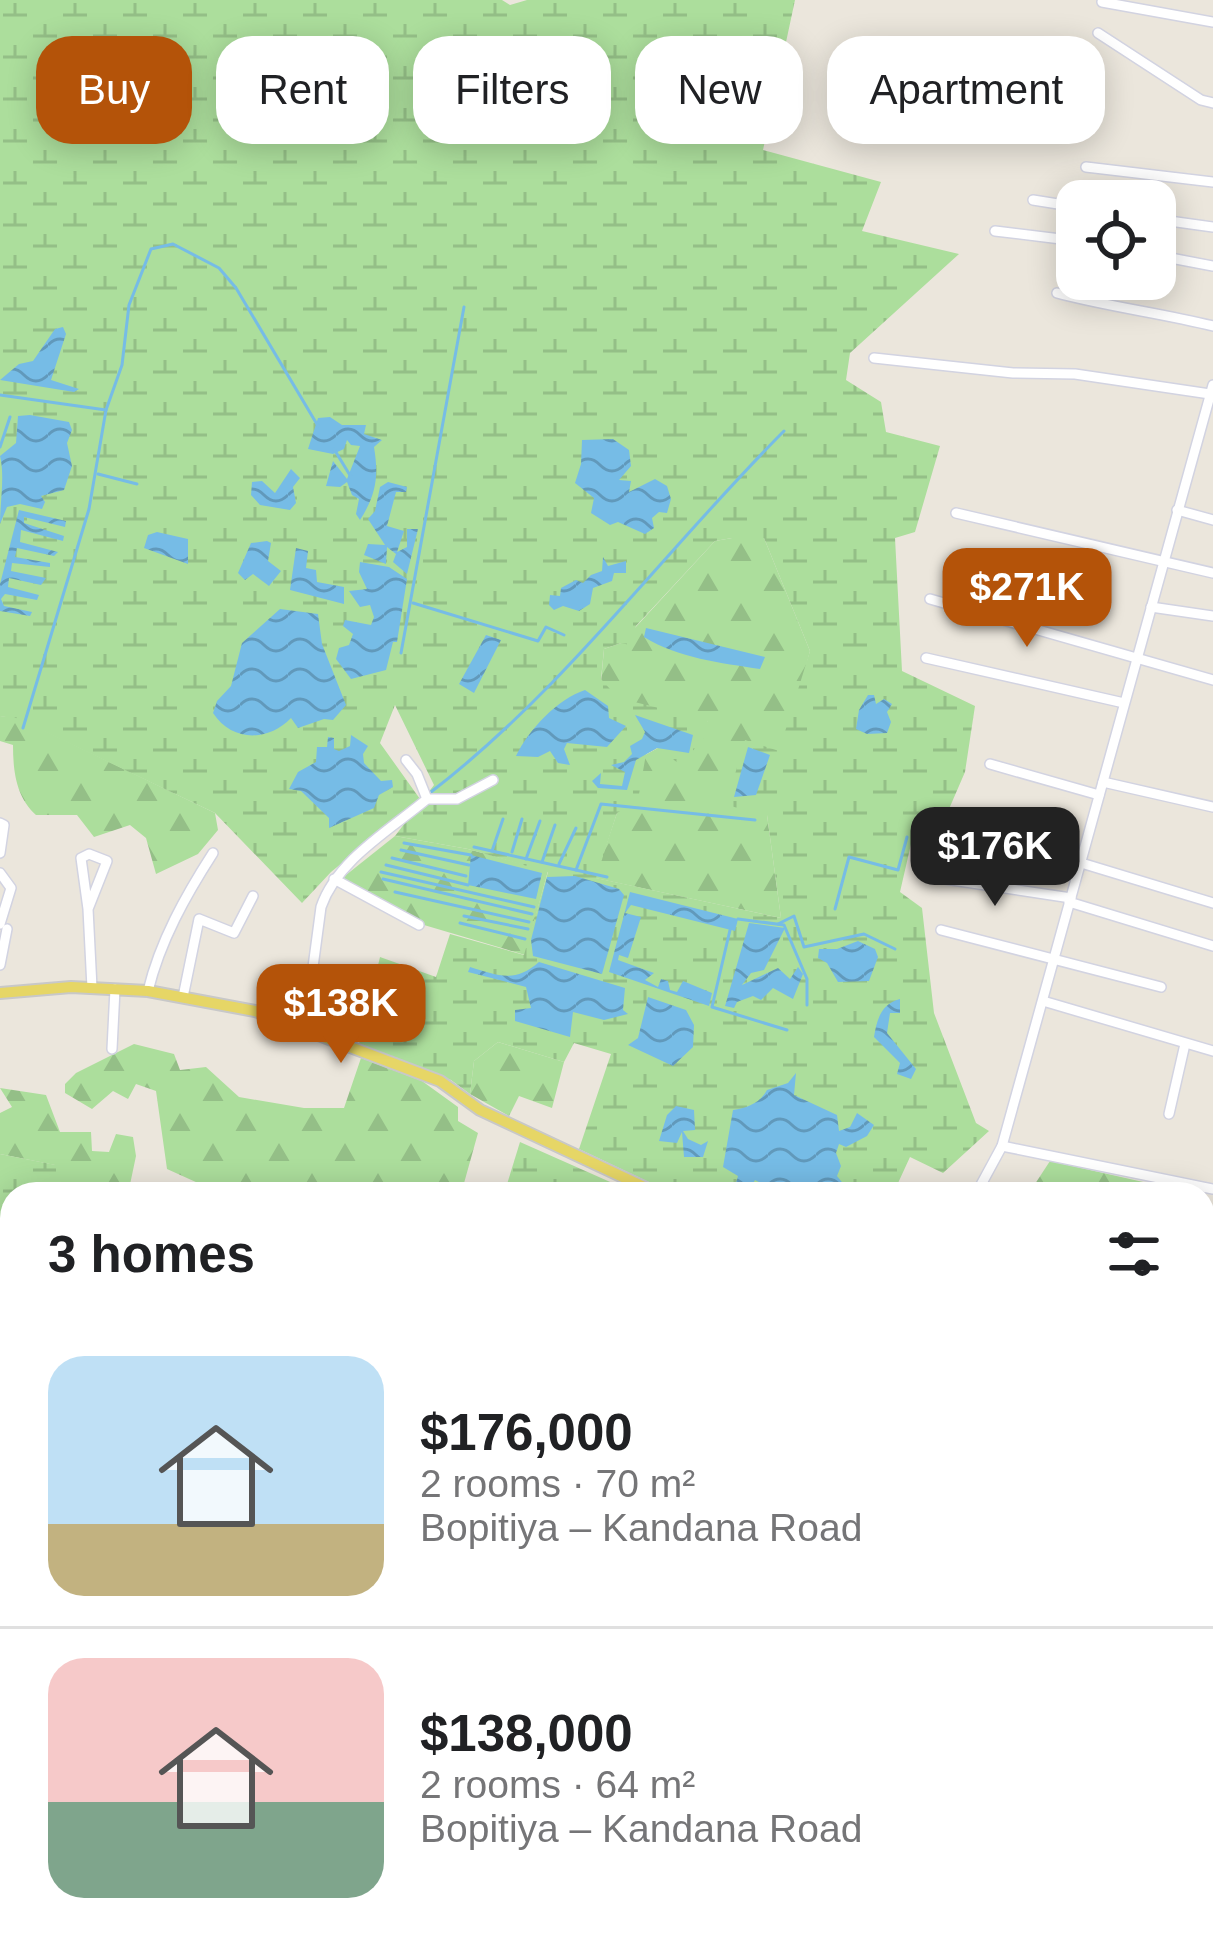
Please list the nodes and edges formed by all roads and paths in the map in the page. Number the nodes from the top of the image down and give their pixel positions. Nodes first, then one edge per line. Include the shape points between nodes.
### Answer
1 (1102, 2) edge
2 (1213, 22) edge
3 (1098, 33) dead end
4 (1213, 103) edge
5 (1086, 167) dead end
6 (1213, 182) edge
7 (1033, 200) dead end
8 (1056, 204) edge
9 (1176, 222) edge
10 (1213, 227) edge
11 (995, 231) dead end
12 (1056, 239) edge
13 (1176, 259) edge
14 (1213, 266) edge
15 (1082, 300) edge
16 (1213, 326) edge
17 (874, 358) dead end
18 (1212, 390) edge
19 (1196, 446) junction
20 (1213, 450) edge
21 (1178, 510) junction
22 (956, 512) dead end
23 (1213, 520) edge
24 (1162, 563) junction
25 (1213, 573) edge
26 (930, 599) dead end
27 (1151, 607) junction
28 (1213, 616) edge
29 (1136, 657) junction
30 (926, 658) dead end
31 (1213, 680) edge
32 (1124, 704) junction
33 (406, 760) dead end
34 (990, 764) dead end
35 (493, 781) dead end
36 (1103, 782) junction
37 (1099, 795) junction
38 (427, 799) junction
39 (1213, 807) edge
40 (0, 823) edge
41 (0, 853) edge
42 (213, 853) dead end
43 (1078, 862) junction
44 (0, 872) edge
45 (925, 876) dead end
46 (334, 879) junction
47 (253, 896) dead end
48 (1070, 900) junction
49 (1213, 903) edge
50 (88, 909) junction
51 (419, 925) dead end
52 (4, 926) edge
53 (941, 930) dead end
54 (1213, 946) edge
55 (1055, 958) junction
56 (0, 965) edge
57 (1162, 987) dead end
58 (92, 988) junction
59 (115, 989) junction
60 (148, 991) junction
61 (0, 994) edge
62 (183, 997) junction
63 (1043, 1001) junction
64 (304, 1027) junction
65 (1185, 1044) junction
66 (112, 1049) dead end
67 (1213, 1051) edge
68 (1169, 1114) dead end
69 (1002, 1146) junction
70 (633, 1182) edge
71 (982, 1182) edge
72 (1179, 1182) edge

1 - 2 street
3 - 4 street
5 - 6 street
7 - 8 street
9 - 10 street
11 - 12 street
13 - 14 street
15 - 16 street
17 - 18 street
18 - 19 street
19 - 20 street
19 - 21 street
21 - 23 street
21 - 24 street
22 - 24 street
24 - 25 street
24 - 27 street
26 - 29 street
27 - 28 street
27 - 29 street
29 - 31 street
29 - 32 street
30 - 32 street
32 - 36 street
33 - 38 street
34 - 37 street
35 - 38 street via 457,799
36 - 37 street
36 - 39 street
37 - 43 street
38 - 46 street
40 - 41 street
42 - 60 street via 184,898
43 - 48 street
43 - 49 street
44 - 52 street via 11,889
45 - 48 street
46 - 51 street
46 - 64 street via 321,907
47 - 62 street via 231,934 199,919
48 - 54 street
48 - 55 street
50 - 50 street via 107,861 89,854 81,858
50 - 58 street
52 - 56 street
53 - 55 street
55 - 57 street
55 - 63 street
58 - 59 main road
58 - 61 main road
59 - 60 main road
59 - 66 street
60 - 62 main road
62 - 64 main road
63 - 65 street
63 - 69 street
64 - 70 main road via 440,1081 480,1110
65 - 67 street
65 - 68 street
69 - 71 street
69 - 72 street

